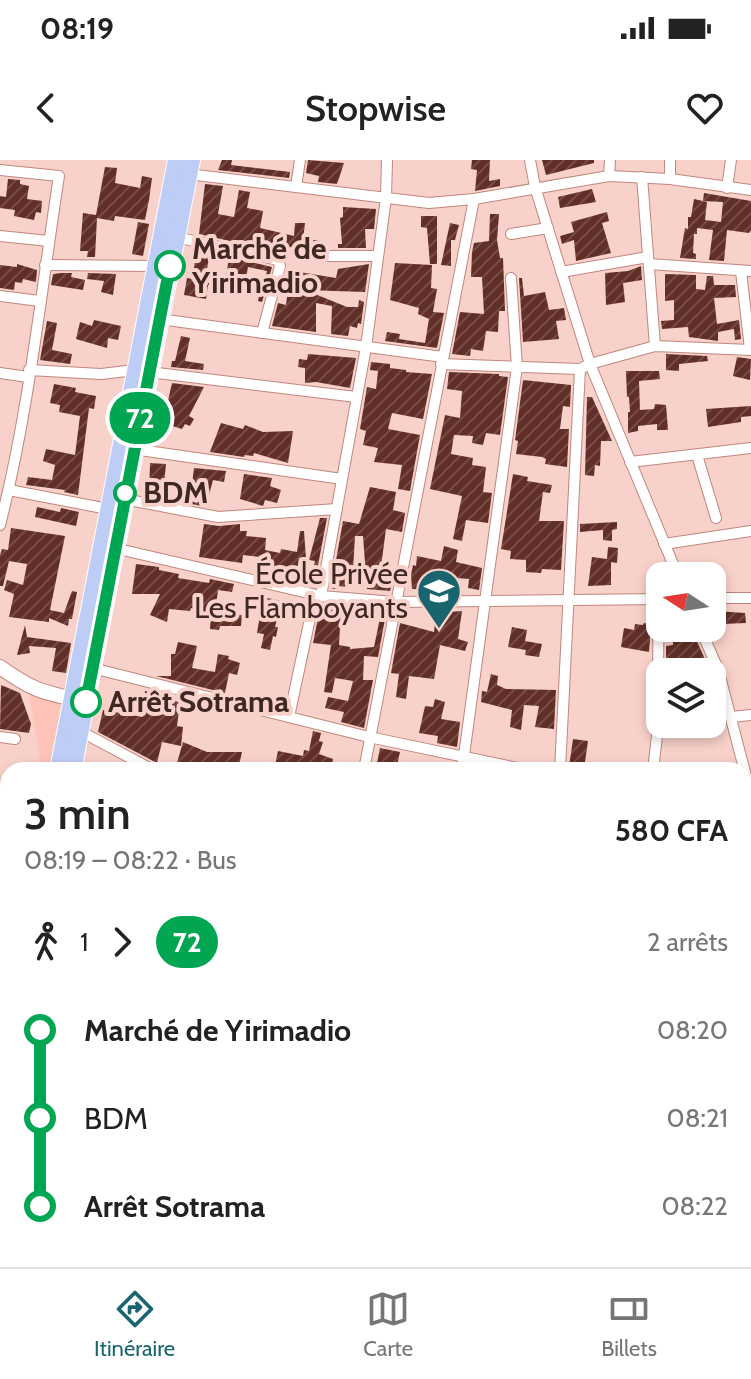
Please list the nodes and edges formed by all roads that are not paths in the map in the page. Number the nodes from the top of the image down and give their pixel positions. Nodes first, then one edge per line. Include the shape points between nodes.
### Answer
1 (300, 160) edge
2 (387, 160) edge
3 (530, 160) edge
4 (610, 160) edge
5 (670, 160) edge
6 (731, 160) edge
7 (185, 165) edge
8 (0, 170) edge
9 (609, 176) junction
10 (642, 177) junction
11 (670, 179) junction
12 (296, 187) junction
13 (535, 187) junction
14 (727, 188) junction
15 (751, 190) edge
16 (386, 198) junction
17 (474, 199) junction
18 (548, 228) junction
19 (511, 234) dead end
20 (0, 236) edge
21 (176, 237) junction
22 (49, 241) junction
23 (324, 256) dead end
24 (378, 256) junction
25 (648, 261) junction
26 (45, 265) junction
27 (155, 266) junction
28 (746, 271) edge
29 (561, 272) junction
30 (511, 278) dead end
31 (0, 296) edge
32 (40, 301) junction
33 (159, 319) junction
34 (262, 333) junction
35 (655, 346) junction
36 (366, 347) junction
37 (750, 350) edge
38 (442, 360) junction
39 (585, 366) junction
40 (517, 367) junction
41 (142, 371) junction
42 (0, 373) edge
43 (29, 374) junction
44 (356, 397) junction
45 (751, 448) edge
46 (133, 449) junction
47 (697, 455) junction
48 (630, 462) junction
49 (342, 479) junction
50 (9, 490) junction
51 (116, 504) junction
52 (337, 509) junction
53 (716, 518) dead end
54 (0, 525) edge
55 (751, 531) edge
56 (664, 544) junction
57 (114, 548) junction
58 (672, 562) edge
59 (318, 596) junction
60 (726, 598) edge
61 (751, 598) edge
62 (646, 599) edge
63 (571, 600) junction
64 (485, 601) junction
65 (395, 602) junction
66 (659, 642) edge
67 (706, 642) edge
68 (0, 667) edge
69 (92, 668) junction
70 (79, 700) junction
71 (751, 715) edge
72 (289, 717) junction
73 (731, 717) junction
74 (80, 731) junction
75 (0, 737) edge
76 (369, 737) junction
77 (15, 739) dead end
78 (61, 762) edge
79 (74, 762) edge
80 (138, 762) edge
81 (365, 762) edge
82 (456, 762) edge
83 (463, 762) edge
84 (561, 762) edge
85 (654, 762) edge
86 (743, 762) edge

1 - 12 street
2 - 16 street
3 - 13 street
4 - 9 street
5 - 11 street
6 - 14 street
7 - 12 street
7 - 21 highway
7 - 27 highway
8 - 22 street via 59,176
9 - 10 street
9 - 13 street
10 - 11 street
10 - 25 street
11 - 14 street
12 - 16 street
13 - 17 street
13 - 18 street
14 - 15 street
16 - 17 street via 429,203
16 - 24 street
17 - 38 street
18 - 19 street
18 - 29 street
20 - 22 street
21 - 33 highway
21 - 34 street via 278,260
22 - 26 street
23 - 24 street
24 - 36 street
25 - 28 street
25 - 29 street
25 - 35 street
26 - 27 street
26 - 32 street
27 - 41 highway
28 - 37 street
29 - 39 street
30 - 40 street
31 - 32 street
32 - 43 street
33 - 34 street
33 - 41 highway
34 - 36 street
35 - 37 street
35 - 39 street
36 - 38 street
36 - 44 street
38 - 40 street
38 - 65 street
39 - 40 street
39 - 48 street
39 - 63 street
40 - 64 street
41 - 43 street
41 - 44 street
41 - 46 highway
41 - 51 highway
42 - 43 street
43 - 50 street
44 - 49 street
45 - 47 street
46 - 49 street
46 - 51 highway
47 - 48 street
47 - 53 street
48 - 56 street
49 - 52 street
50 - 51 street
50 - 54 street
51 - 52 street via 218,517
51 - 57 highway
51 - 70 highway
52 - 59 street
55 - 56 street
56 - 58 street
57 - 59 street
57 - 69 highway
59 - 65 street
59 - 72 street
60 - 61 street
62 - 63 street
63 - 64 street
63 - 84 street
64 - 65 street
64 - 83 street
65 - 76 street
66 - 85 street
67 - 73 street
68 - 70 street via 42,693
69 - 70 highway
69 - 72 street
70 - 74 highway
70 - 78 highway
71 - 73 street
72 - 76 street
73 - 86 street
74 - 79 highway
74 - 80 street
75 - 77 street
76 - 81 street
76 - 82 street

